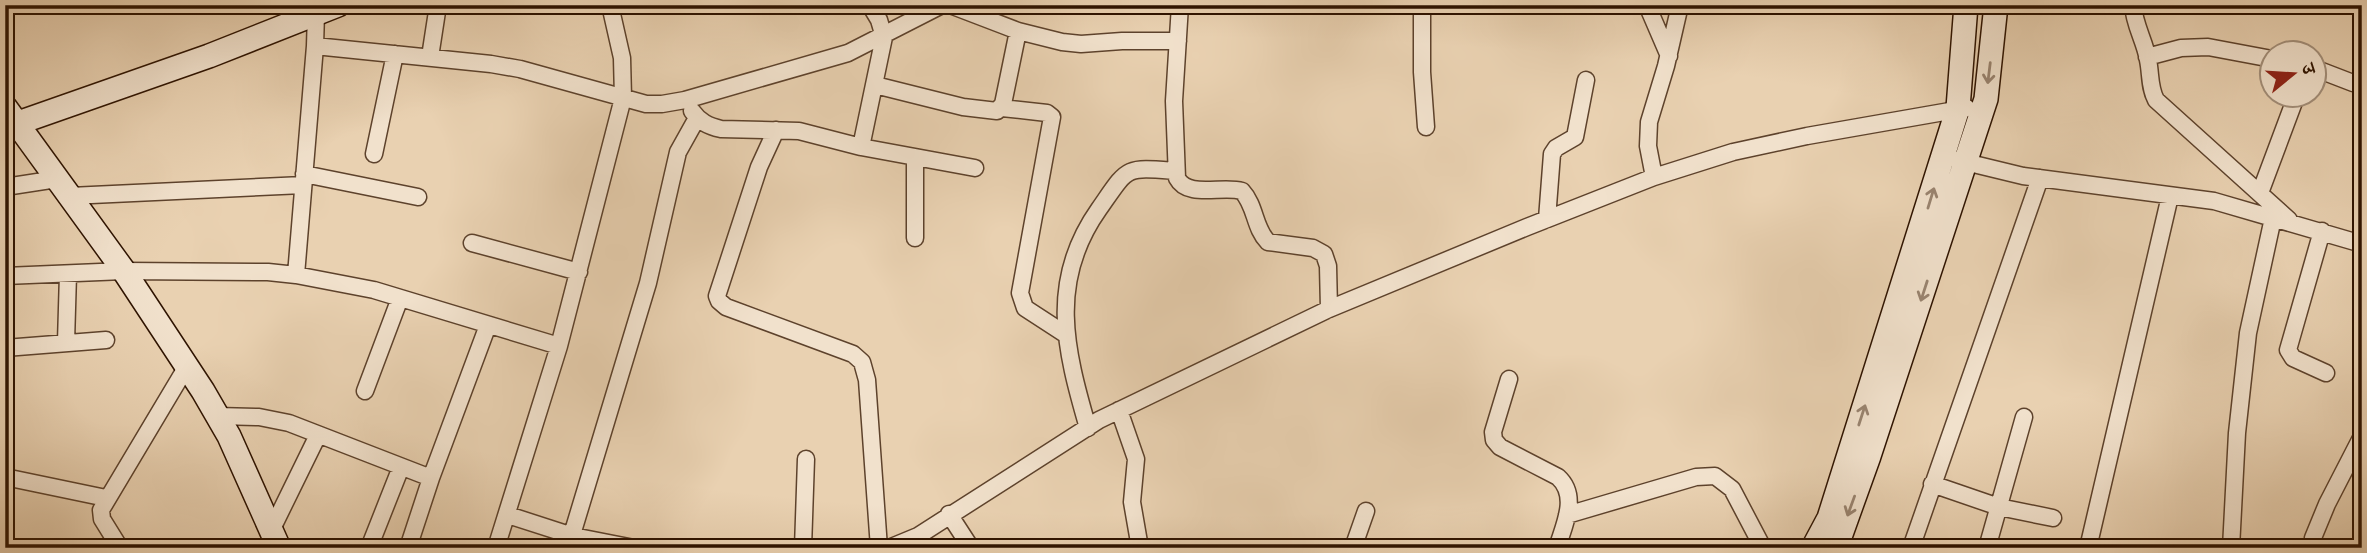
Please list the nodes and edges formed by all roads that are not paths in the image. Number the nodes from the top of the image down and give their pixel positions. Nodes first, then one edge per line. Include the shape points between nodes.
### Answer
1 (438, 5) edge
2 (610, 5) edge
3 (870, 5) edge
4 (942, 5) edge
5 (950, 5) edge
6 (1180, 5) edge
7 (1422, 5) edge
8 (1647, 5) edge
9 (1680, 5) edge
10 (1966, 5) edge
11 (1996, 5) edge
12 (2133, 5) edge
13 (323, 8) edge
14 (1018, 31) junction
15 (884, 37) junction
16 (1178, 41) junction
17 (315, 46) junction
18 (395, 54) junction
19 (1669, 56) junction
20 (2258, 56) edge
21 (430, 57) junction
22 (2147, 57) junction
23 (2328, 73) edge
24 (1586, 80) dead end
25 (2362, 81) edge
26 (875, 85) junction
27 (623, 98) junction
28 (685, 100) junction
29 (1002, 108) junction
30 (1958, 108) junction
31 (2292, 108) edge
32 (1982, 109) junction
33 (11, 115) edge
34 (697, 118) junction
35 (1426, 127) dead end
36 (776, 130) junction
37 (861, 147) junction
38 (374, 153) dead end
39 (915, 157) junction
40 (1944, 157) junction
41 (1967, 163) junction
42 (975, 168) dead end
43 (1176, 171) junction
44 (1654, 177) junction
45 (2040, 178) junction
46 (303, 179) junction
47 (5, 187) edge
48 (64, 188) junction
49 (2260, 193) junction
50 (2170, 196) junction
51 (418, 197) dead end
52 (2273, 218) junction
53 (1547, 219) junction
54 (2293, 223) junction
55 (2322, 231) junction
56 (915, 238) dead end
57 (472, 243) dead end
58 (2362, 244) edge
59 (124, 271) junction
60 (579, 272) junction
61 (68, 274) junction
62 (296, 275) junction
63 (5, 276) edge
64 (400, 298) junction
65 (1329, 309) junction
66 (488, 325) junction
67 (1065, 334) junction
68 (106, 340) dead end
69 (66, 342) junction
70 (559, 346) junction
71 (5, 348) edge
72 (187, 366) junction
73 (2326, 373) dead end
74 (1509, 379) dead end
75 (365, 391) dead end
76 (1119, 410) junction
77 (217, 416) junction
78 (2024, 417) dead end
79 (1088, 428) junction
80 (318, 435) junction
81 (2362, 436) edge
82 (806, 459) dead end
83 (401, 467) junction
84 (5, 477) edge
85 (431, 478) junction
86 (1932, 484) junction
87 (106, 498) junction
88 (1999, 507) junction
89 (1366, 511) dead end
90 (949, 514) junction
91 (1567, 514) junction
92 (508, 515) junction
93 (2053, 518) dead end
94 (2313, 538) dead end
95 (275, 539) edge
96 (571, 542) edge
97 (2094, 547) edge
98 (120, 548) edge
99 (369, 548) edge
100 (408, 548) edge
101 (496, 548) edge
102 (634, 548) edge
103 (803, 548) edge
104 (879, 548) edge
105 (889, 548) edge
106 (971, 548) edge
107 (1140, 548) edge
108 (1353, 548) edge
109 (1557, 548) edge
110 (1763, 548) edge
111 (1813, 548) edge
112 (1836, 548) edge
113 (1911, 548) edge
114 (1987, 548) edge
115 (2231, 548) edge

1 - 21 street
2 - 27 street via 622,58
3 - 15 street
4 - 15 street
5 - 14 street
6 - 16 street
7 - 35 street
8 - 19 street
9 - 19 street
10 - 30 street
11 -> 32 street
12 - 22 street
13 - 17 street
13 - 33 street via 209,56
14 - 16 street via 1081,44
14 - 29 street
15 - 26 street
15 - 28 street via 827,61
16 - 43 street
17 - 18 street
17 - 46 street
18 - 21 street
18 - 38 street
19 - 44 street via 1647,135
20 - 22 street via 2208,47
21 - 27 street via 520,69
22 - 49 street via 2156,100
23 - 25 street via 2353,83
24 - 53 street via 1575,137 1552,154
26 - 29 street via 962,107 992,112
26 - 37 street
27 - 28 street via 646,104
27 - 60 street
28 - 34 street
29 - 67 street via 1052,117 1020,293 1025,308
30 - 32 street
30 - 40 street
30 - 44 street via 1734,152
31 - 49 street
32 - 41 street
33 - 48 street
34 - 36 street via 721,129
34 - 96 street via 678,152 648,283
36 - 37 street
36 - 104 street via 717,296 726,307 853,354 862,362
37 - 39 street
39 - 42 street
39 - 56 street
40 - 41 street
111 -> 40 street via 1829,518
41 - 45 street
41 -> 112 street
43 - 65 street via 1180,183 1191,190 1242,191 1268,242 1313,248 1324,254
43 - 67 street via 1130,170 1088,225 1070,265
44 - 53 street
45 - 50 street
45 - 86 street
46 - 48 street
46 - 51 street
46 - 62 street
47 - 48 street
48 - 59 street
49 - 54 street
50 - 52 street via 2214,201
50 - 97 street
52 - 54 street
52 - 115 street via 2248,333
53 - 65 street
54 - 55 street
55 - 58 street
55 - 73 street via 2288,350 2293,358
57 - 60 street
59 - 61 street
59 - 62 street
59 - 72 street
60 - 70 street
61 - 63 street
61 - 69 street
62 - 64 street
64 - 66 street
64 - 75 street
65 - 76 street
66 - 70 street
66 - 85 street
67 - 79 street
68 - 69 street
69 - 71 street
70 - 92 street
72 - 77 street
72 - 87 street
74 - 91 street via 1494,440 1565,484 1570,500
76 - 79 street
76 - 107 street via 1136,460 1132,502
77 - 80 street via 260,417
77 - 95 street
78 - 88 street
79 - 90 street
80 - 83 street
80 - 95 street
81 - 94 street
82 - 103 street
83 - 85 street
83 - 99 street
84 - 87 street
85 - 100 street
86 - 88 street
86 - 113 street
87 - 98 street via 100,515
88 - 93 street
88 - 114 street
89 - 108 street
90 - 105 street via 918,536
90 - 106 street
91 - 109 street
91 - 110 street via 1696,477 1715,476 1732,489
92 - 96 street
92 - 101 street
96 - 102 street

